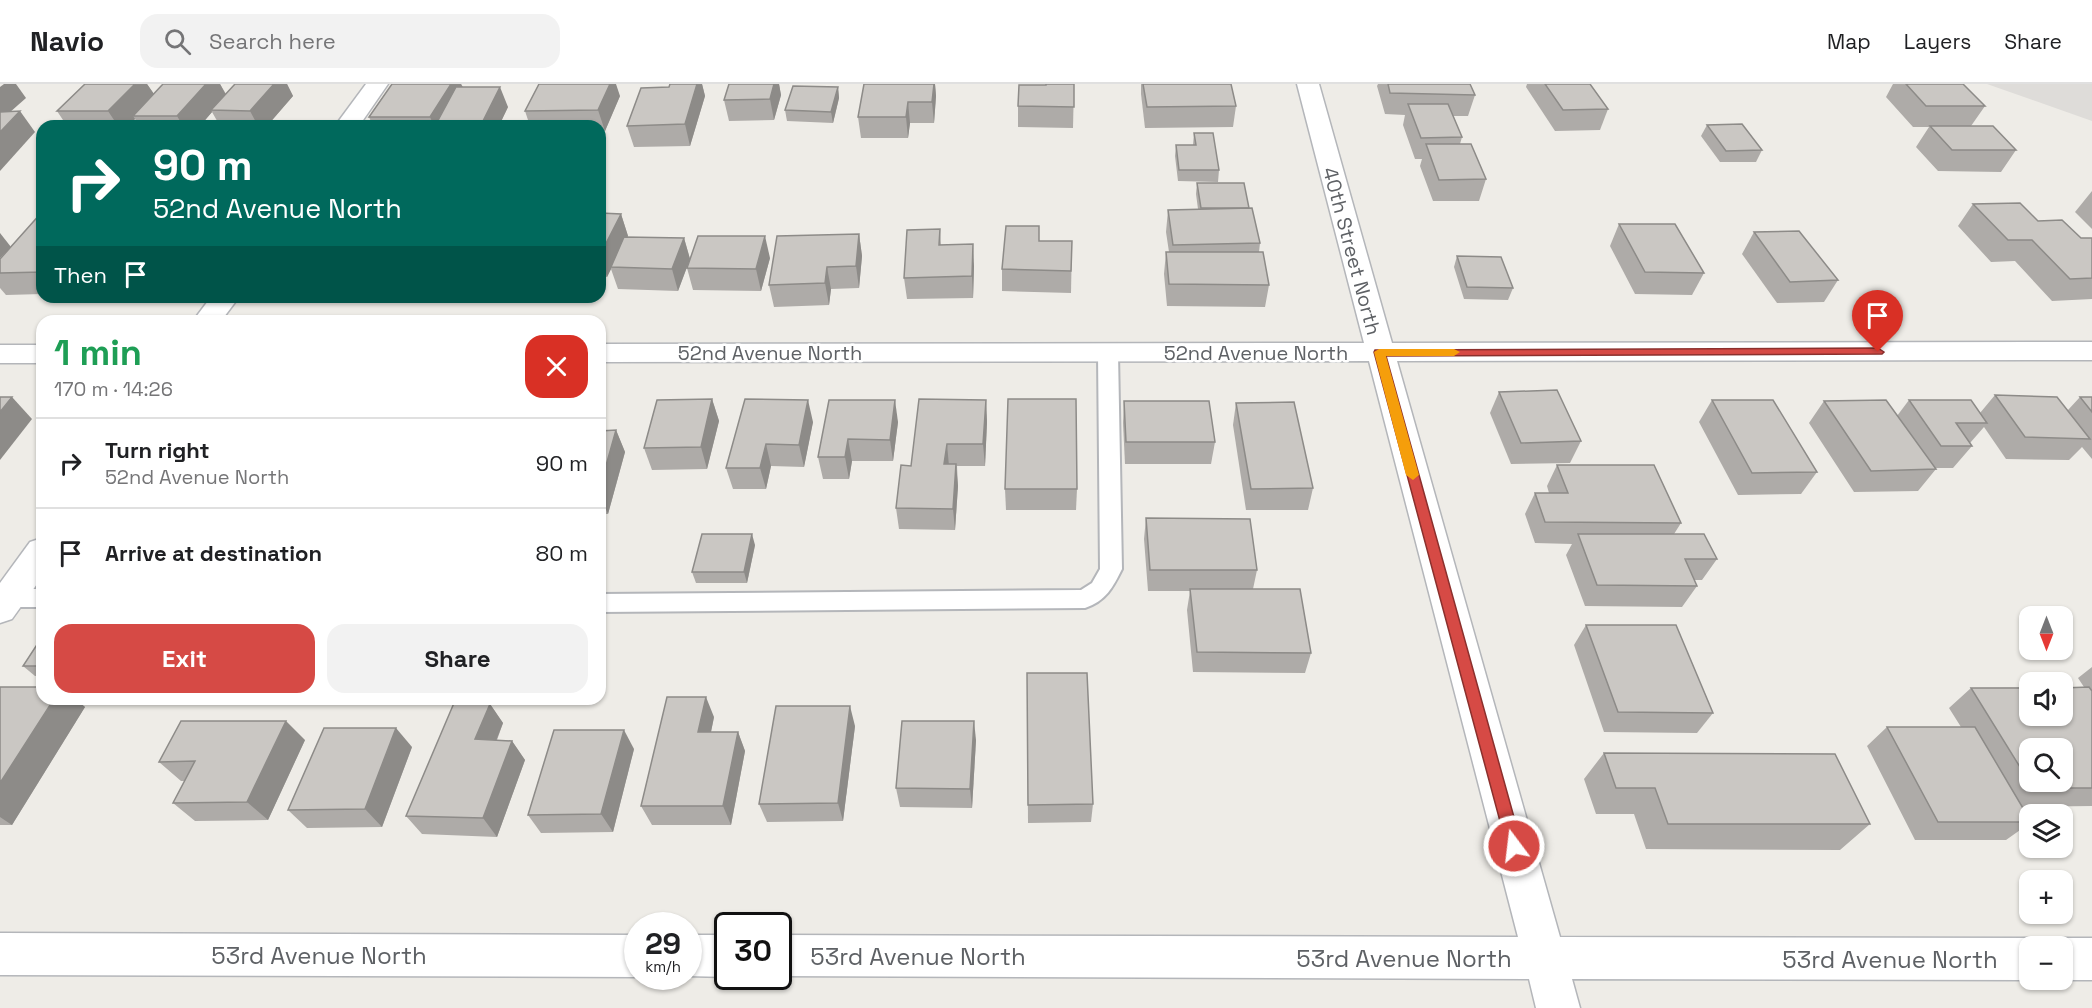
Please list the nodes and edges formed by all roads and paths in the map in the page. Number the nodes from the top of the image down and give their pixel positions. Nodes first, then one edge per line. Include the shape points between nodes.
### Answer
1 (377, 84) edge
2 (1308, 84) edge
3 (351, 120) edge
4 (2092, 351) edge
5 (1108, 352) junction
6 (1379, 352) junction
7 (606, 353) edge
8 (0, 354) edge
9 (36, 354) edge
10 (36, 559) edge
11 (36, 599) edge
12 (606, 603) edge
13 (4, 604) edge
14 (0, 954) edge
15 (624, 956) edge
16 (792, 956) edge
17 (1545, 958) junction
18 (2019, 959) edge
19 (2073, 959) edge
20 (2092, 959) edge
21 (1558, 1008) edge

1 - 3 street
2 - 6 street, 40th Street North
4 - 6 street, 52nd Avenue North
5 - 6 street, 52nd Avenue North
5 - 7 street, 52nd Avenue North
5 - 12 lane via 1111,568 1100,590 1085,599
6 - 17 street, 40th Street North
8 - 9 street
10 - 13 street
11 - 13 lane
14 - 15 street, 53rd Avenue North
16 - 17 street, 53rd Avenue North
17 - 18 street, 53rd Avenue North
17 - 21 street, 40th Street North
19 - 20 street

